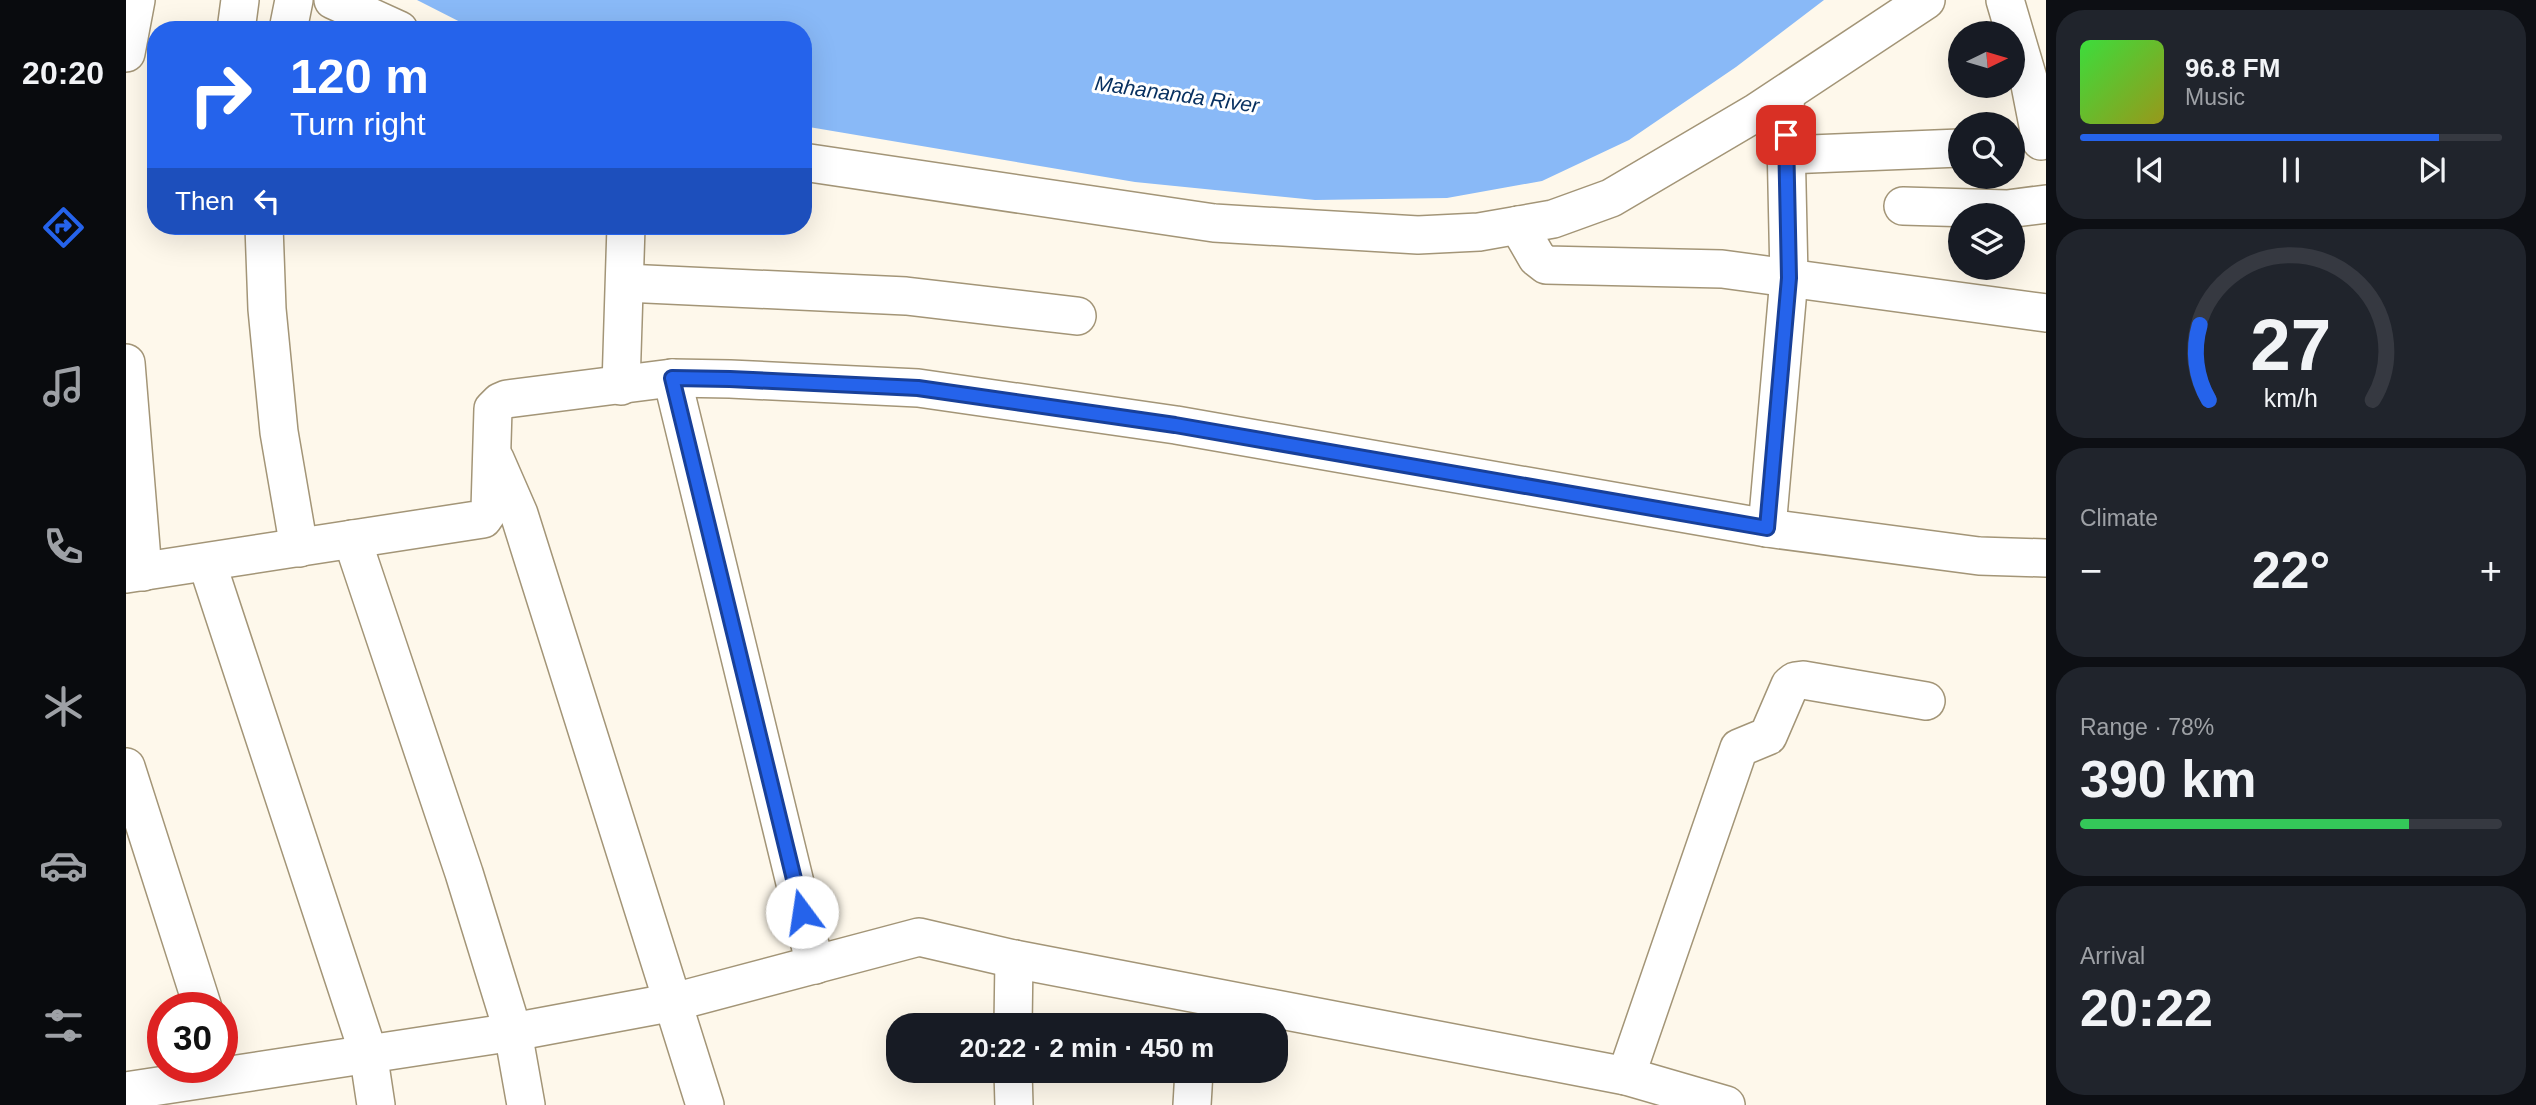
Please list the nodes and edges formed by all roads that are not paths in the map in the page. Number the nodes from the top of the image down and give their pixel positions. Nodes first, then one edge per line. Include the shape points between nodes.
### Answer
1 (136, 0) edge
2 (240, 0) edge
3 (294, 0) edge
4 (1926, 0) edge
5 (2005, 0) edge
6 (341, 12) edge
7 (237, 21) edge
8 (290, 21) edge
9 (370, 21) edge
10 (126, 53) edge
11 (1785, 94) junction
12 (2033, 142) edge
13 (1948, 148) edge
14 (1786, 155) junction
15 (812, 163) edge
16 (2046, 204) edge
17 (1903, 206) dead end
18 (1518, 225) junction
19 (264, 235) edge
20 (626, 235) edge
21 (1789, 278) junction
22 (625, 283) junction
23 (2046, 313) edge
24 (1077, 316) dead end
25 (126, 363) edge
26 (672, 378) junction
27 (621, 386) junction
28 (491, 452) junction
29 (1767, 528) junction
30 (352, 539) junction
31 (299, 548) junction
32 (2046, 558) edge
33 (207, 563) junction
34 (134, 573) edge
35 (1926, 701) dead end
36 (126, 768) edge
37 (1014, 959) junction
38 (815, 965) junction
39 (198, 992) edge
40 (674, 1002) junction
41 (1197, 1010) edge
42 (1013, 1013) edge
43 (513, 1032) junction
44 (368, 1052) junction
45 (1626, 1076) junction
46 (238, 1080) edge
47 (226, 1083) edge
48 (1013, 1083) edge
49 (1193, 1083) edge
50 (126, 1091) edge
51 (376, 1105) edge
52 (526, 1105) edge
53 (705, 1105) edge
54 (1014, 1105) edge
55 (1192, 1105) edge
56 (1726, 1105) edge

1 - 10 street
2 - 7 street
3 - 8 street
4 - 11 street
5 - 12 street via 2030,85
6 - 9 street
11 - 14 street
11 - 18 street via 1611,198 1553,219
13 - 14 street
14 - 21 street
15 - 18 street via 1214,223 1418,234
16 - 17 street via 2007,209
18 - 21 street via 1546,265 1721,269
19 - 31 street via 279,432
20 - 22 street
21 - 23 street
21 - 29 street
22 - 24 street via 906,296
22 - 27 street
25 - 34 street
26 - 27 street
26 - 29 street via 918,388 1175,425
26 - 38 street
27 - 28 street via 500,402 493,409
28 - 30 street via 489,509 483,519
28 - 40 street via 519,514
29 - 32 street via 1979,556
30 - 31 street
30 - 43 street
31 - 33 street
33 - 34 street
33 - 44 street
35 - 45 street via 1795,681 1768,736 1739,748
36 - 39 street
37 - 38 street via 919,937
37 - 41 street
37 - 42 street
38 - 40 street
40 - 43 street
40 - 53 street
41 - 45 street
43 - 44 street
43 - 52 street
44 - 46 street
44 - 51 street
45 - 56 street
47 - 50 street
48 - 54 street
49 - 55 street

